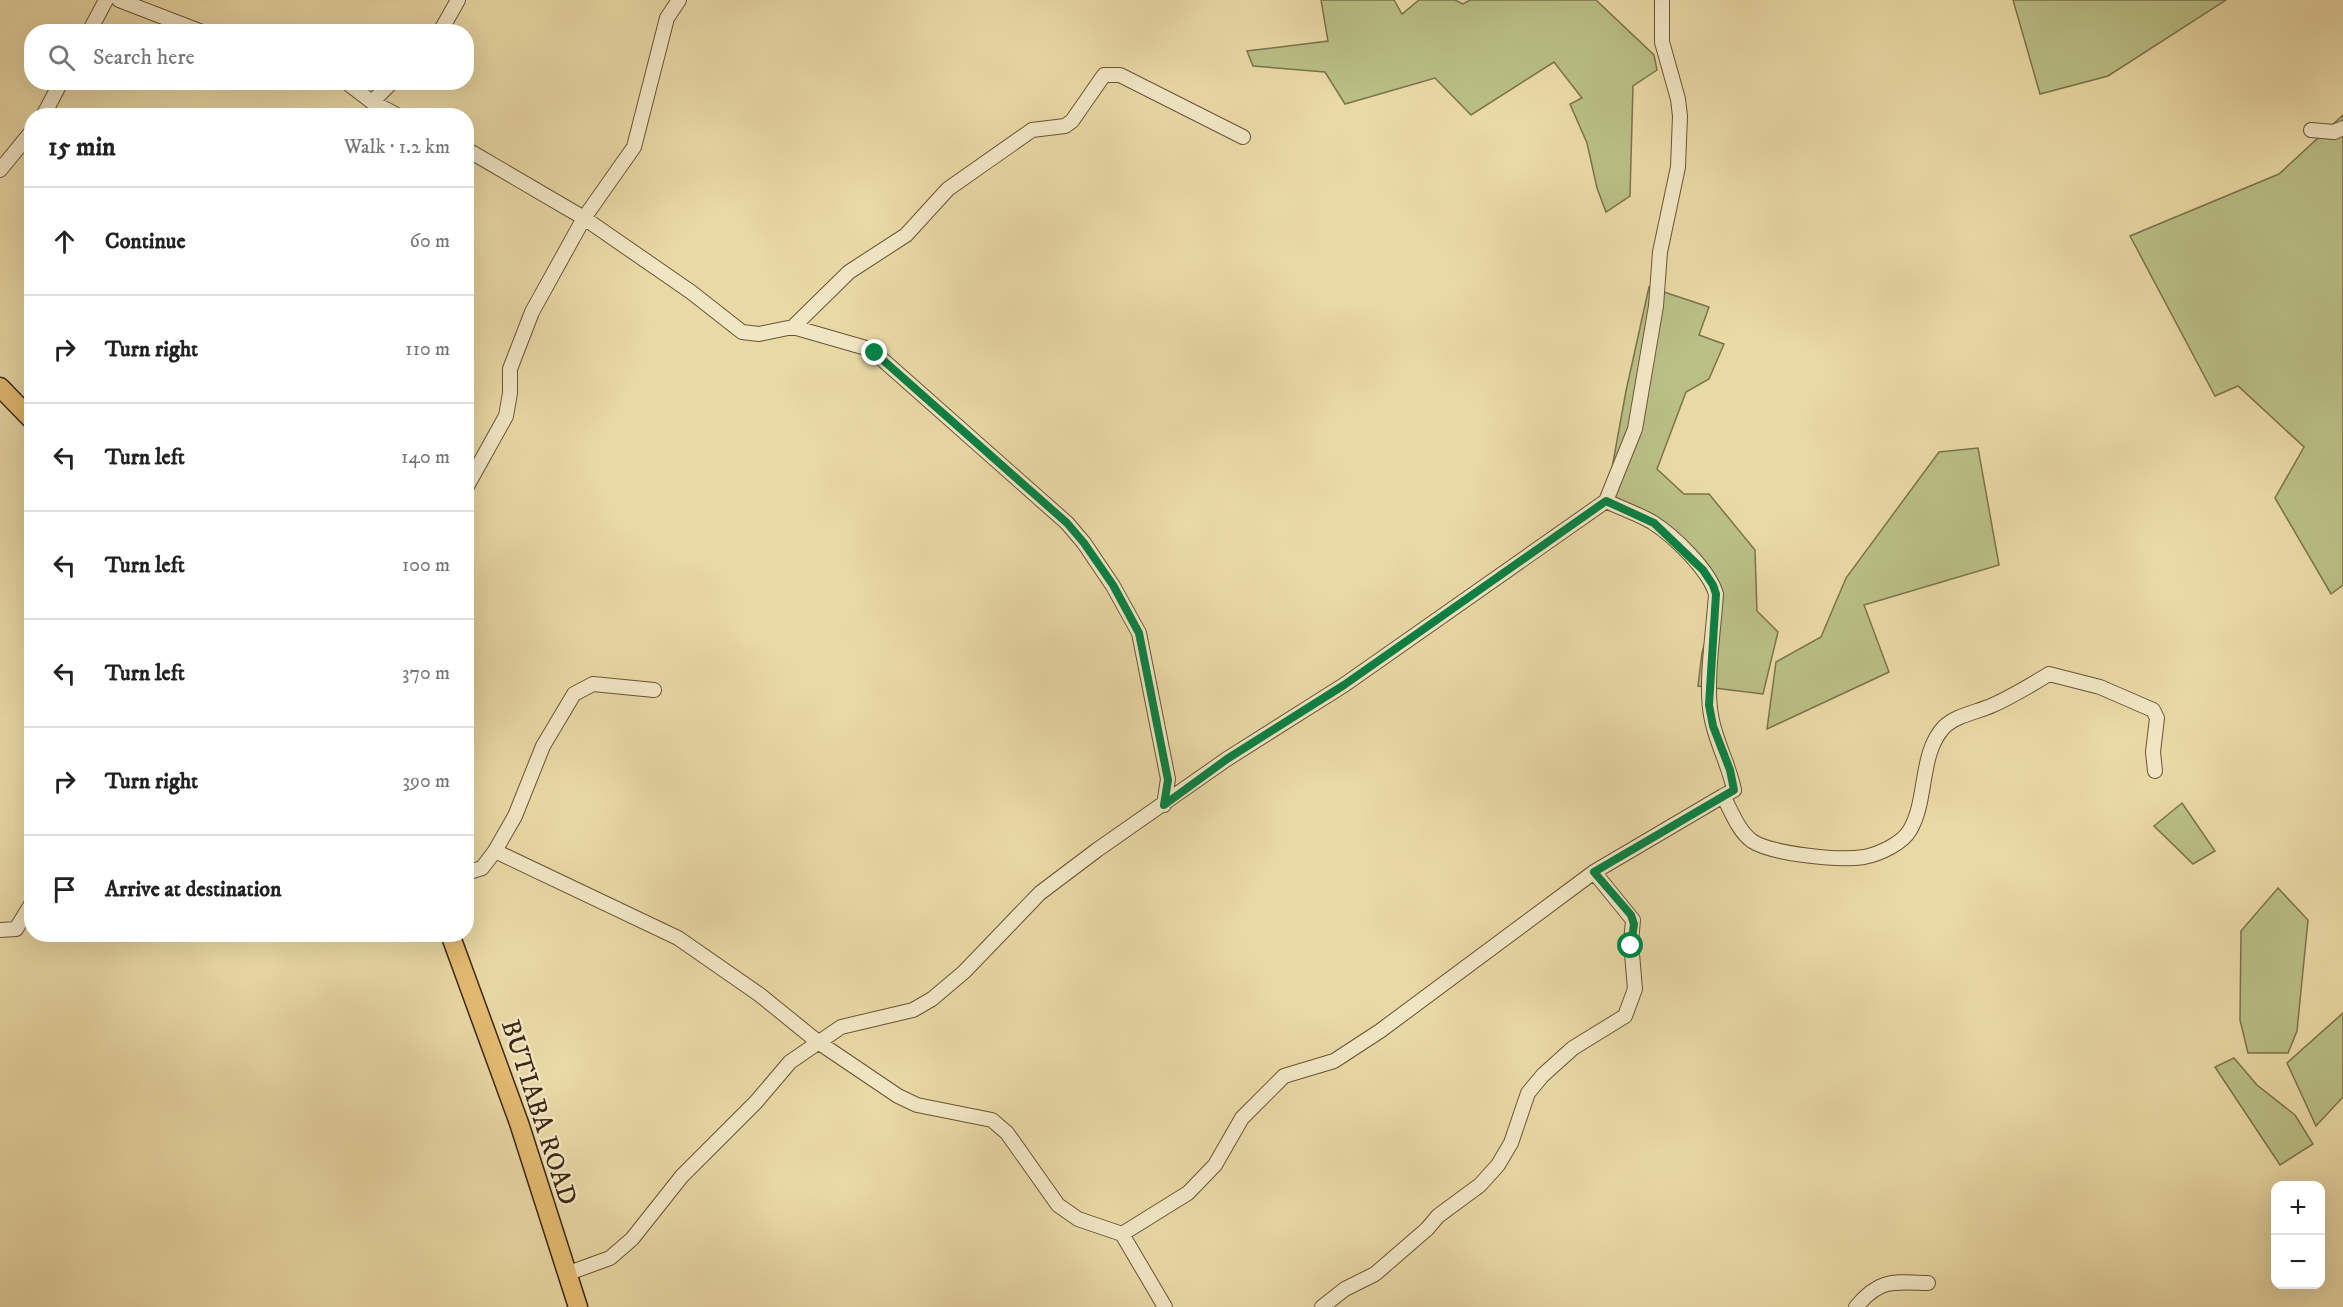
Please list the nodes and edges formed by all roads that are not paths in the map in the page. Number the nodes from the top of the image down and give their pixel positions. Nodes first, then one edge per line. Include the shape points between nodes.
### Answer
1 (106, 0) edge
2 (119, 0) edge
3 (458, 0) edge
4 (679, 0) edge
5 (1662, 0) edge
6 (92, 24) edge
7 (181, 24) edge
8 (444, 24) edge
9 (57, 90) edge
10 (356, 90) edge
11 (384, 90) edge
12 (372, 102) junction
13 (47, 108) edge
14 (384, 108) edge
15 (2343, 128) edge
16 (2311, 130) dead end
17 (1243, 137) dead end
18 (24, 141) edge
19 (474, 154) edge
20 (0, 170) edge
21 (584, 218) junction
22 (793, 327) junction
23 (0, 387) edge
24 (24, 412) edge
25 (474, 474) edge
26 (1606, 501) junction
27 (654, 690) dead end
28 (2155, 771) dead end
29 (1723, 796) junction
30 (1164, 805) junction
31 (495, 851) junction
32 (474, 870) edge
33 (1594, 872) junction
34 (24, 916) edge
35 (0, 930) edge
36 (453, 942) edge
37 (818, 1042) junction
38 (1122, 1234) junction
39 (566, 1275) junction
40 (1928, 1283) dead end
41 (578, 1307) edge
42 (1165, 1307) edge
43 (1322, 1307) edge
44 (1856, 1307) edge

1 - 6 street
2 - 7 street
3 - 8 street
4 - 21 street via 667,18 634,147
5 - 26 street via 1662,42 1680,116 1678,167 1660,252 1656,306 1635,429
9 - 13 street
10 - 12 street
11 - 12 street
12 - 14 street
15 - 16 street via 2334,132
17 - 22 street via 1120,75 1104,75 1072,121 1065,126 1032,130 948,189 906,235 849,272
18 - 20 street
19 - 21 street
21 - 22 street via 742,332 759,334
21 - 25 street via 532,312 510,369 506,416
22 - 30 street via 866,348 882,359 1067,523 1084,543 1139,633 1168,780
23 - 24 main road
26 - 29 street via 1654,523 1703,570 1713,585 1716,594 1709,705 1734,790
26 - 30 street via 1344,685 1227,759
27 - 31 street via 593,684 574,694 543,746 515,816
28 - 29 street via 2157,718 2152,710 2100,687 2054,674 1946,725 1933,748 1912,826 1898,842 1881,851 1850,857 1758,845 1742,831
29 - 33 street
30 - 37 street via 1040,893 964,972 932,999 913,1010 841,1027
31 - 32 street via 482,868
31 - 37 street via 678,938 760,995
33 - 38 street via 1380,1031 1334,1061 1284,1076 1242,1118 1215,1164 1188,1193
33 - 43 street via 1633,920 1635,989 1625,1016 1573,1048 1535,1084 1520,1112 1511,1143 1480,1185 1444,1211 1375,1274 1345,1289
34 - 35 street via 16,929
36 - 39 main road, BUTIABA ROAD via 519,1123
37 - 38 street via 875,1082 917,1105 992,1120 1007,1133 1058,1205 1078,1219
37 - 39 street via 786,1066 690,1167 632,1239 610,1258
38 - 42 street
39 - 41 main road, BUTIABA ROAD
40 - 44 street via 1894,1282 1878,1286

